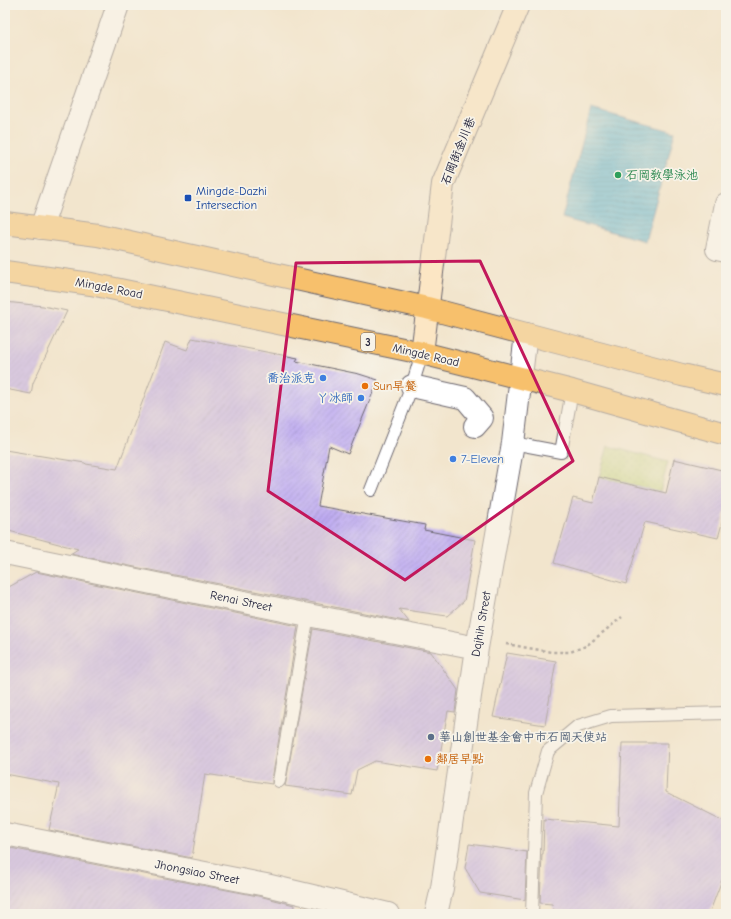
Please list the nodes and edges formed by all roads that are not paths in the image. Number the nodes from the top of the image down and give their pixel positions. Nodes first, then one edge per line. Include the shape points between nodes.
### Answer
1 (118, 5) edge
2 (518, 5) edge
3 (726, 204) edge
4 (5, 223) edge
5 (41, 228) junction
6 (726, 251) edge
7 (5, 272) edge
8 (427, 308) junction
9 (526, 334) junction
10 (422, 353) junction
11 (520, 378) junction
12 (726, 384) edge
13 (412, 386) junction
14 (572, 391) junction
15 (475, 426) dead end
16 (726, 434) edge
17 (513, 443) junction
18 (371, 490) dead end
19 (5, 553) edge
20 (308, 615) junction
21 (477, 648) junction
22 (726, 713) edge
23 (279, 781) dead end
24 (5, 834) edge
25 (388, 914) edge
26 (436, 914) edge
27 (532, 914) edge

1 - 5 street
2 - 8 street, 石岡街金川巷 via 443,184
3 - 6 street via 717,249
4 - 5 main road
5 - 8 main road via 98,236
7 - 10 main road, Mingde Road / 3 via 91,284
8 - 9 main road
8 - 10 street, 石岡街金川巷
9 - 11 street, Dajhih Street
9 - 12 main road
10 - 11 main road, Mingde Road / 3
10 - 13 lane
11 - 14 main road, Mingde Road / 3
11 - 17 street, Dajhih Street
13 - 15 street via 465,398 482,418
13 - 18 lane
14 - 16 main road, Mingde Road / 3
14 - 17 lane via 561,452
17 - 21 street, Dajhih Street
19 - 20 street, Renai Street
20 - 21 street, Renai Street
20 - 23 lane
21 - 26 street, Dajhih Street
22 - 27 lane via 611,716 578,726 548,751 536,793
24 - 25 street, Jhongsiao Street via 266,885

